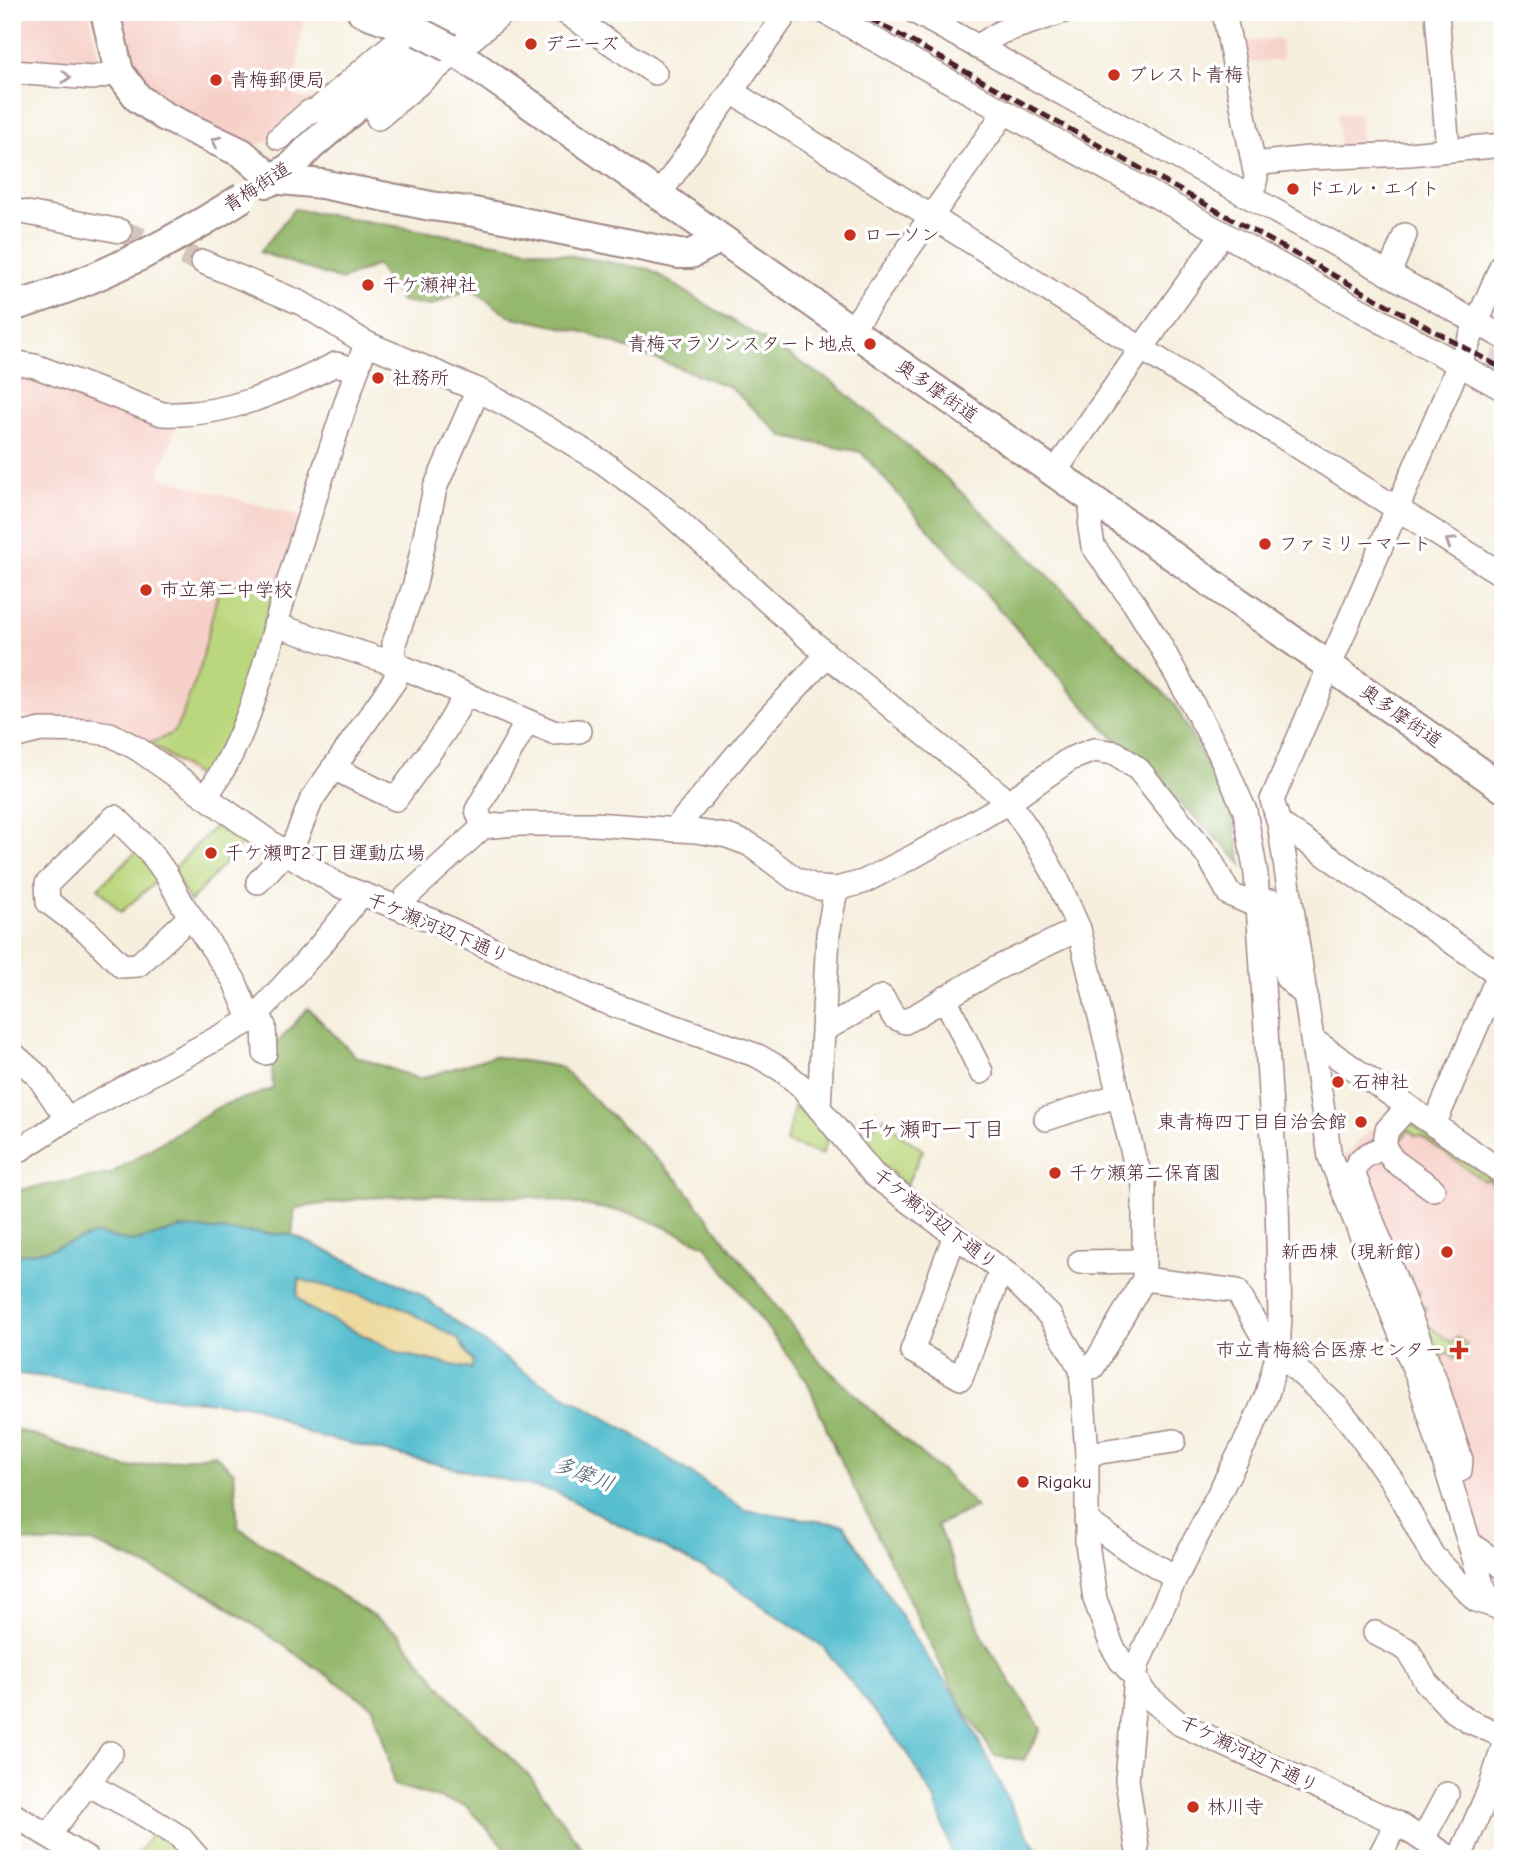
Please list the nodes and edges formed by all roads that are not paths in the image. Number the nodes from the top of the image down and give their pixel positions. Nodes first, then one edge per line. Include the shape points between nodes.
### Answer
1 (105, 12) edge
2 (362, 12) edge
3 (467, 12) edge
4 (504, 12) edge
5 (565, 12) edge
6 (787, 12) edge
7 (825, 12) edge
8 (915, 12) edge
9 (1062, 12) edge
10 (1224, 12) edge
11 (1437, 12) edge
12 (420, 24) edge
13 (978, 47) junction
14 (453, 51) junction
15 (12, 72) edge
16 (119, 72) junction
17 (655, 72) dead end
18 (732, 92) junction
19 (1005, 113) junction
20 (378, 118) dead end
21 (279, 138) dead end
22 (1503, 145) edge
23 (1448, 150) junction
24 (1254, 164) junction
25 (272, 179) junction
26 (659, 195) junction
27 (1252, 198) junction
28 (12, 210) edge
29 (931, 217) junction
30 (120, 231) tunnel mouth
31 (1223, 233) junction
32 (1405, 235) dead end
33 (719, 239) junction
34 (203, 262) tunnel mouth
35 (1503, 262) edge
36 (1389, 274) junction
37 (12, 307) edge
38 (1476, 322) junction
39 (851, 330) junction
40 (1503, 337) edge
41 (366, 343) junction
42 (1142, 349) junction
43 (12, 362) edge
44 (1458, 363) junction
45 (356, 370) junction
46 (1503, 389) edge
47 (478, 390) junction
48 (1054, 473) junction
49 (1092, 501) junction
50 (1397, 509) junction
51 (1503, 575) edge
52 (275, 625) junction
53 (827, 656) junction
54 (398, 665) junction
55 (1328, 665) junction
56 (466, 696) junction
57 (527, 722) junction
58 (579, 731) dead end
59 (18, 735) edge
60 (333, 768) junction
61 (1503, 788) edge
62 (206, 796) junction
63 (1009, 802) junction
64 (1279, 823) junction
65 (483, 827) junction
66 (674, 830) junction
67 (286, 853) junction
68 (1256, 874) junction
69 (258, 882) dead end
70 (836, 889) junction
71 (361, 895) junction
72 (1257, 906) junction
73 (402, 910) junction
74 (190, 917) junction
75 (1079, 929) junction
76 (1501, 972) edge
77 (1306, 996) junction
78 (945, 998) junction
79 (253, 1019) junction
80 (824, 1030) junction
81 (1313, 1040) junction
82 (265, 1053) dead end
83 (16, 1066) edge
84 (981, 1072) dead end
85 (1119, 1095) junction
86 (1408, 1107) junction
87 (819, 1108) junction
88 (67, 1119) junction
89 (1046, 1119) dead end
90 (1434, 1125) junction
91 (1384, 1147) junction
92 (12, 1155) edge
93 (1503, 1173) edge
94 (1433, 1189) dead end
95 (955, 1235) junction
96 (1080, 1262) dead end
97 (1001, 1270) junction
98 (1143, 1270) junction
99 (1261, 1333) dead end
100 (1278, 1352) junction
101 (1081, 1369) junction
102 (1174, 1441) dead end
103 (1087, 1454) junction
104 (1448, 1474) junction
105 (1086, 1520) junction
106 (1470, 1544) junction
107 (1503, 1567) edge
108 (1176, 1577) junction
109 (1500, 1610) edge
110 (1375, 1633) dead end
111 (1136, 1678) junction
112 (1503, 1736) edge
113 (1503, 1747) edge
114 (111, 1753) dead end
115 (89, 1785) junction
116 (1447, 1794) dead end
117 (12, 1814) edge
118 (1397, 1823) junction
119 (42, 1832) junction
120 (1423, 1839) junction
121 (1137, 1847) dead end
122 (65, 1858) edge
123 (88, 1859) edge
124 (199, 1859) edge
125 (1378, 1859) edge
126 (1452, 1859) edge
127 (1459, 1859) edge

1 - 16 main road
2 - 12 main road, 奥多摩街道
3 - 25 main road, 青梅街道
4 - 14 street
5 - 17 street
6 - 18 street
7 - 19 street
8 - 13 street
9 - 13 street via 1001,32
10 - 24 street
11 - 23 street
12 - 14 main road, 奥多摩街道, bridge
12 - 21 street
13 - 27 street
14 - 20 street
14 - 26 main road, 奥多摩街道
15 -> 16 street via 93,78
25 -> 16 main road via 242,153 150,108
18 - 26 street
18 - 29 street
19 - 29 street
19 - 31 street
22 - 23 street
23 - 24 street
24 - 27 street
25 - 33 main road via 474,212 679,254 691,254
25 - 37 main road, 青梅街道, bridge via 137,259
26 - 33 main road, 奥多摩街道
27 - 36 street
28 - 30 street
29 - 39 street
29 - 42 street
31 - 42 street
31 - 44 street
32 - 36 street
33 - 39 main road, 奥多摩街道
34 - 41 street via 301,303
35 - 38 street
36 - 38 street
38 - 40 street
38 - 44 street
39 - 48 main road, 奥多摩街道
41 - 45 street
41 - 47 street
42 - 48 street
42 - 50 street
43 - 45 street via 35,366 162,414 222,410 275,394 337,363
44 - 46 street
44 - 50 street
45 - 52 street
47 - 53 street via 592,456 658,503
47 - 54 street via 435,488 415,584 394,643
48 - 49 main road, 奥多摩街道
49 - 55 main road, 奥多摩街道
49 - 68 street via 1093,546 1159,643 1219,752 1245,811
51 -> 50 street
50 - 55 street
52 - 54 street
52 - 62 street via 246,724
53 - 63 street
53 - 66 street
54 - 56 street
54 - 60 street via 396,680
55 - 61 main road, 奥多摩街道
55 - 64 street via 1272,800
56 - 57 street
56 - 60 street via 396,799
57 - 58 street via 555,733
57 - 65 street via 477,810
59 - 62 street, 千ケ瀬河辺下通り via 110,734
60 - 67 street
62 - 67 street, 千ケ瀬河辺下通り
63 - 70 street via 863,882
63 - 72 street via 1070,759 1094,750 1116,753 1139,770 1178,816 1229,894
63 - 75 street via 1056,877
64 - 76 street
64 - 77 street
65 - 66 street via 593,824
65 - 73 street via 407,897
66 - 70 street via 727,836 750,844 794,878 818,888
67 - 69 street
67 - 71 street, 千ケ瀬河辺下通り
68 - 72 street
68 - 77 street via 1270,883 1276,940 1287,978
70 - 80 street via 828,934
71 - 73 street, 千ケ瀬河辺下通り
71 - 79 street
72 - 100 street via 1277,1202
73 - 87 street, 千ケ瀬河辺下通り via 594,998 758,1056 801,1086
74 - 74 street via 151,853 115,817 47,884 48,902 87,931 122,966 138,965
74 - 79 street via 234,980
75 - 78 street
75 - 85 street
76 - 90 street
77 - 81 street
78 - 80 street via 905,1022 894,1017 882,997
78 - 84 street
79 - 82 street via 264,1026
79 - 88 street
80 - 87 street
81 - 86 street
81 - 104 street via 1330,1157 1419,1381
83 - 88 street via 38,1076
85 - 89 street
85 - 98 street via 1144,1184
86 - 90 street
86 - 91 street via 1387,1130
87 - 95 street, 千ケ瀬河辺下通り via 874,1175
88 - 92 street
90 - 93 street
91 - 94 street via 1393,1160
91 - 104 street via 1362,1158 1354,1175 1434,1377 1461,1460 1460,1470
95 - 97 street, 千ケ瀬河辺下通り
95 - 97 street via 912,1351 961,1378
96 - 98 street
97 - 101 street, 千ケ瀬河辺下通り via 1050,1316
98 - 99 street via 1237,1291
98 - 101 street via 1093,1367
100 - 108 street via 1252,1429
100 - 109 street via 1354,1427 1393,1482 1432,1555 1476,1600
101 - 103 street, 千ケ瀬河辺下通り
102 - 103 street
103 - 105 street, 千ケ瀬河辺下通り
104 - 106 street
105 - 108 street
105 - 111 street, 千ケ瀬河辺下通り via 1095,1599 1112,1646
106 - 107 street
106 - 109 street via 1486,1593
108 - 111 street via 1137,1665
110 - 112 street via 1408,1650 1426,1682 1451,1709
111 - 118 street, 千ケ瀬河辺下通り via 1144,1693 1180,1724
111 - 121 street via 1127,1780
113 - 127 street
114 - 115 street
115 - 119 street
115 - 124 street via 180,1838
116 - 120 street
117 - 119 street
118 - 120 street, 千ケ瀬河辺下通り
118 - 125 street
119 - 122 street via 38,1838
119 - 123 street
120 - 126 street, 千ケ瀬河辺下通り

